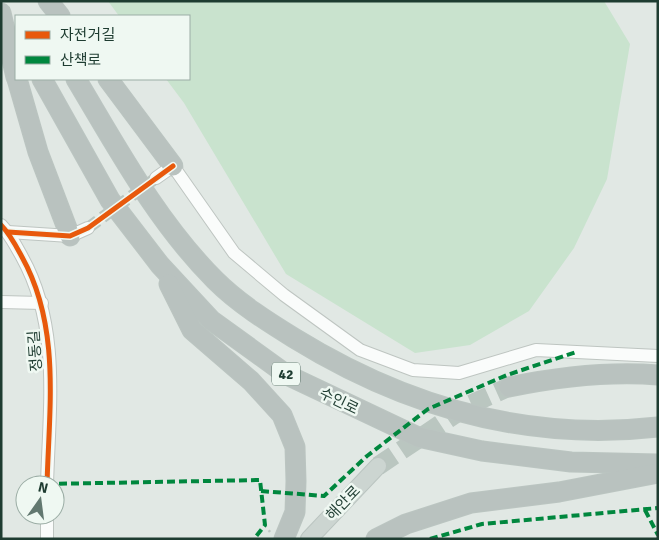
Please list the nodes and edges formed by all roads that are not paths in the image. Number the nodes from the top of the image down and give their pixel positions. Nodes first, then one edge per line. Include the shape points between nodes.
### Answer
1 (35, 1) edge
2 (48, 1) edge
3 (1, 7) edge
4 (1, 13) edge
5 (42, 15) edge
6 (59, 15) edge
7 (15, 31) edge
8 (15, 74) edge
9 (17, 80) edge
10 (43, 80) edge
11 (77, 80) edge
12 (109, 80) edge
13 (173, 166) junction
14 (156, 178) tunnel mouth
15 (88, 228) tunnel mouth
16 (5, 229) edge
17 (70, 236) junction
18 (160, 265) junction
19 (1, 302) edge
20 (42, 303) junction
21 (658, 356) edge
22 (658, 375) edge
23 (509, 387) tunnel mouth
24 (658, 427) edge
25 (658, 464) edge
26 (378, 466) tunnel mouth
27 (658, 473) edge
28 (47, 475) edge
29 (47, 525) edge
30 (47, 539) edge
31 (284, 539) edge
32 (309, 539) edge
33 (376, 539) edge

1 - 5 highway
2 - 6 highway
3 - 7 highway
4 - 8 highway
9 - 17 highway via 38,152
10 - 18 highway, 수인로 / 42 via 110,200
11 - 24 highway, 42 via 123,159 174,234 217,281 272,325 320,355 395,391 467,416 528,427 578,431
12 - 13 highway
13 - 14 street
13 - 21 street via 234,253 284,295 360,350 413,370 459,373 536,350
15 - 17 street
16 - 17 street
16 - 20 street, 정동길 via 29,269
18 - 25 highway, 수인로 / 42 via 210,320 288,375 418,436 482,451 571,462
18 - 31 highway via 192,330 251,382 282,415 295,447 296,481 295,512
19 - 20 street
20 - 28 street, 정동길 via 50,346
22 - 23 highway via 616,373 549,379
26 - 32 main road, 해안로
27 - 33 highway via 559,492 471,503 406,524
29 - 30 street

